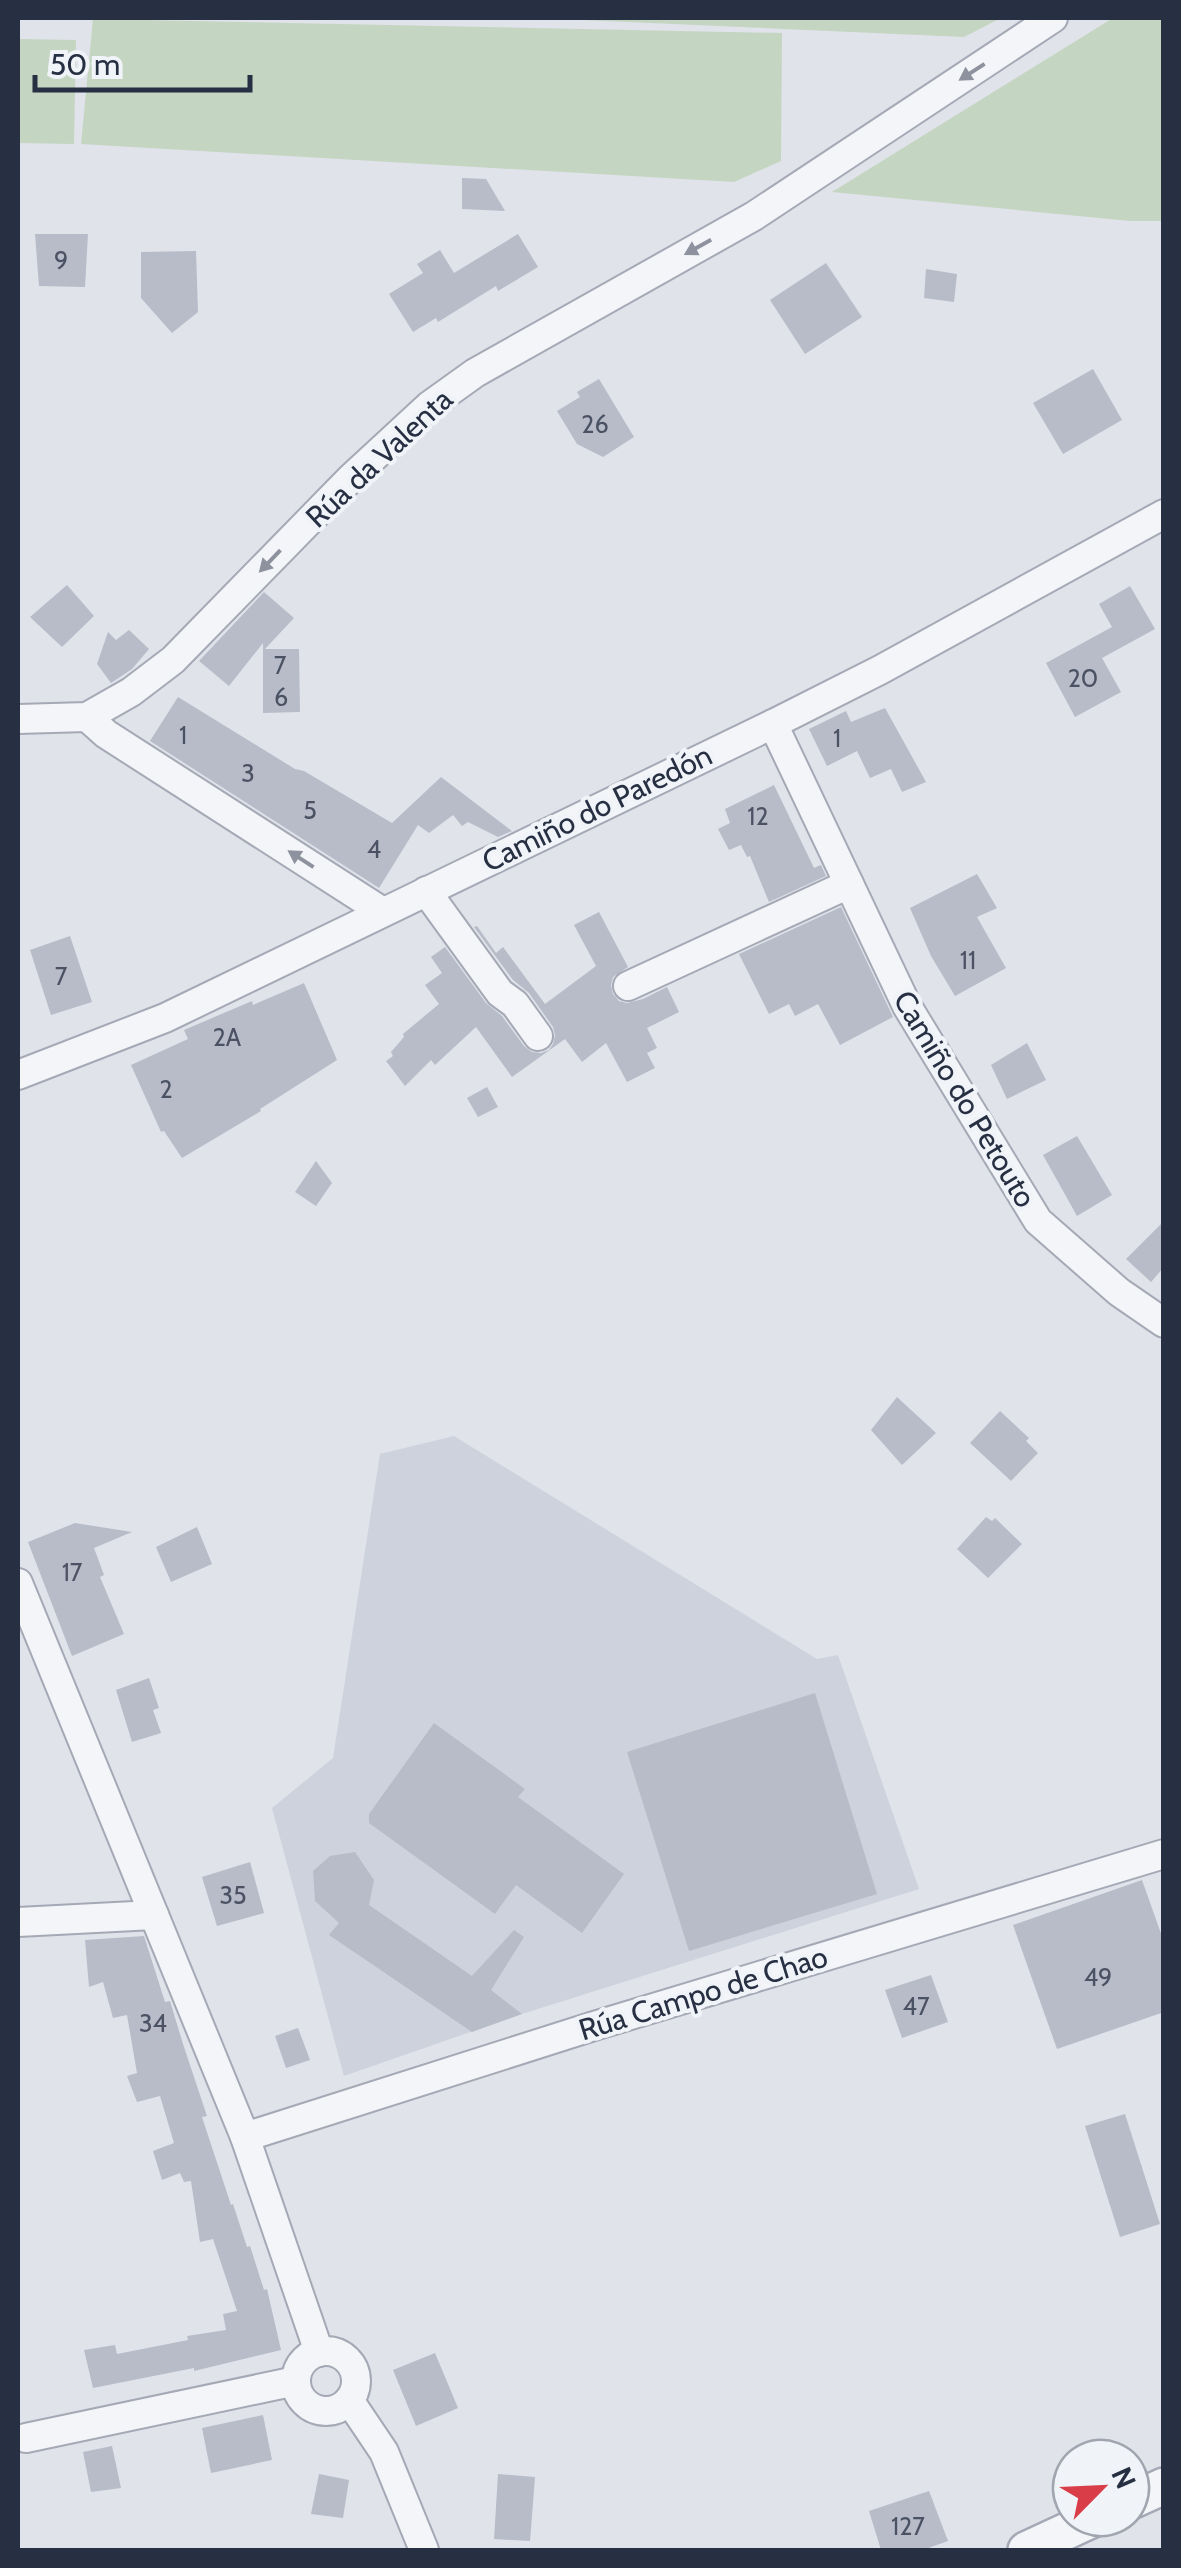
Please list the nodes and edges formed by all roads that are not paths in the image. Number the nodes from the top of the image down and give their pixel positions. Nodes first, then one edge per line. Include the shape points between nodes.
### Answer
1 (1053, 18) edge
2 (1164, 514) edge
3 (87, 717) junction
4 (18, 720) edge
5 (773, 724) junction
6 (849, 884) junction
7 (426, 891) junction
8 (383, 912) junction
9 (628, 986) dead end
10 (538, 1036) dead end
11 (18, 1074) edge
12 (1164, 1324) edge
13 (18, 1583) edge
14 (1164, 1854) edge
15 (154, 1915) junction
16 (18, 1922) edge
17 (245, 2137) junction
18 (319, 2352) junction
19 (296, 2381) junction
20 (349, 2400) junction
21 (26, 2438) dead end
22 (1052, 2538) edge
23 (424, 2550) edge
24 (1026, 2550) edge

1 -> 3 street, Rúa da Valenta via 754,216 475,373 429,406 173,660
2 - 5 street, Camiño do Paredón
3 - 4 street
8 -> 3 street
5 - 6 street, Camiño do Petouto
5 - 7 street, Camiño do Paredón
6 - 9 street
6 - 12 street, Camiño do Petouto via 908,1006 1038,1221
7 - 8 street, Camiño do Paredón
7 - 10 street
8 - 11 street, Camiño do Paredón via 165,1018
13 - 15 street
14 - 17 street, Rúa Campo de Chao
15 - 16 street
15 - 17 street
17 - 18 street
18 - 19 street via 303,2362
18 - 20 street via 338,2354 352,2365 356,2383
19 - 20 street via 316,2409 334,2410
19 - 21 street
20 - 23 street via 384,2452
22 - 24 street

